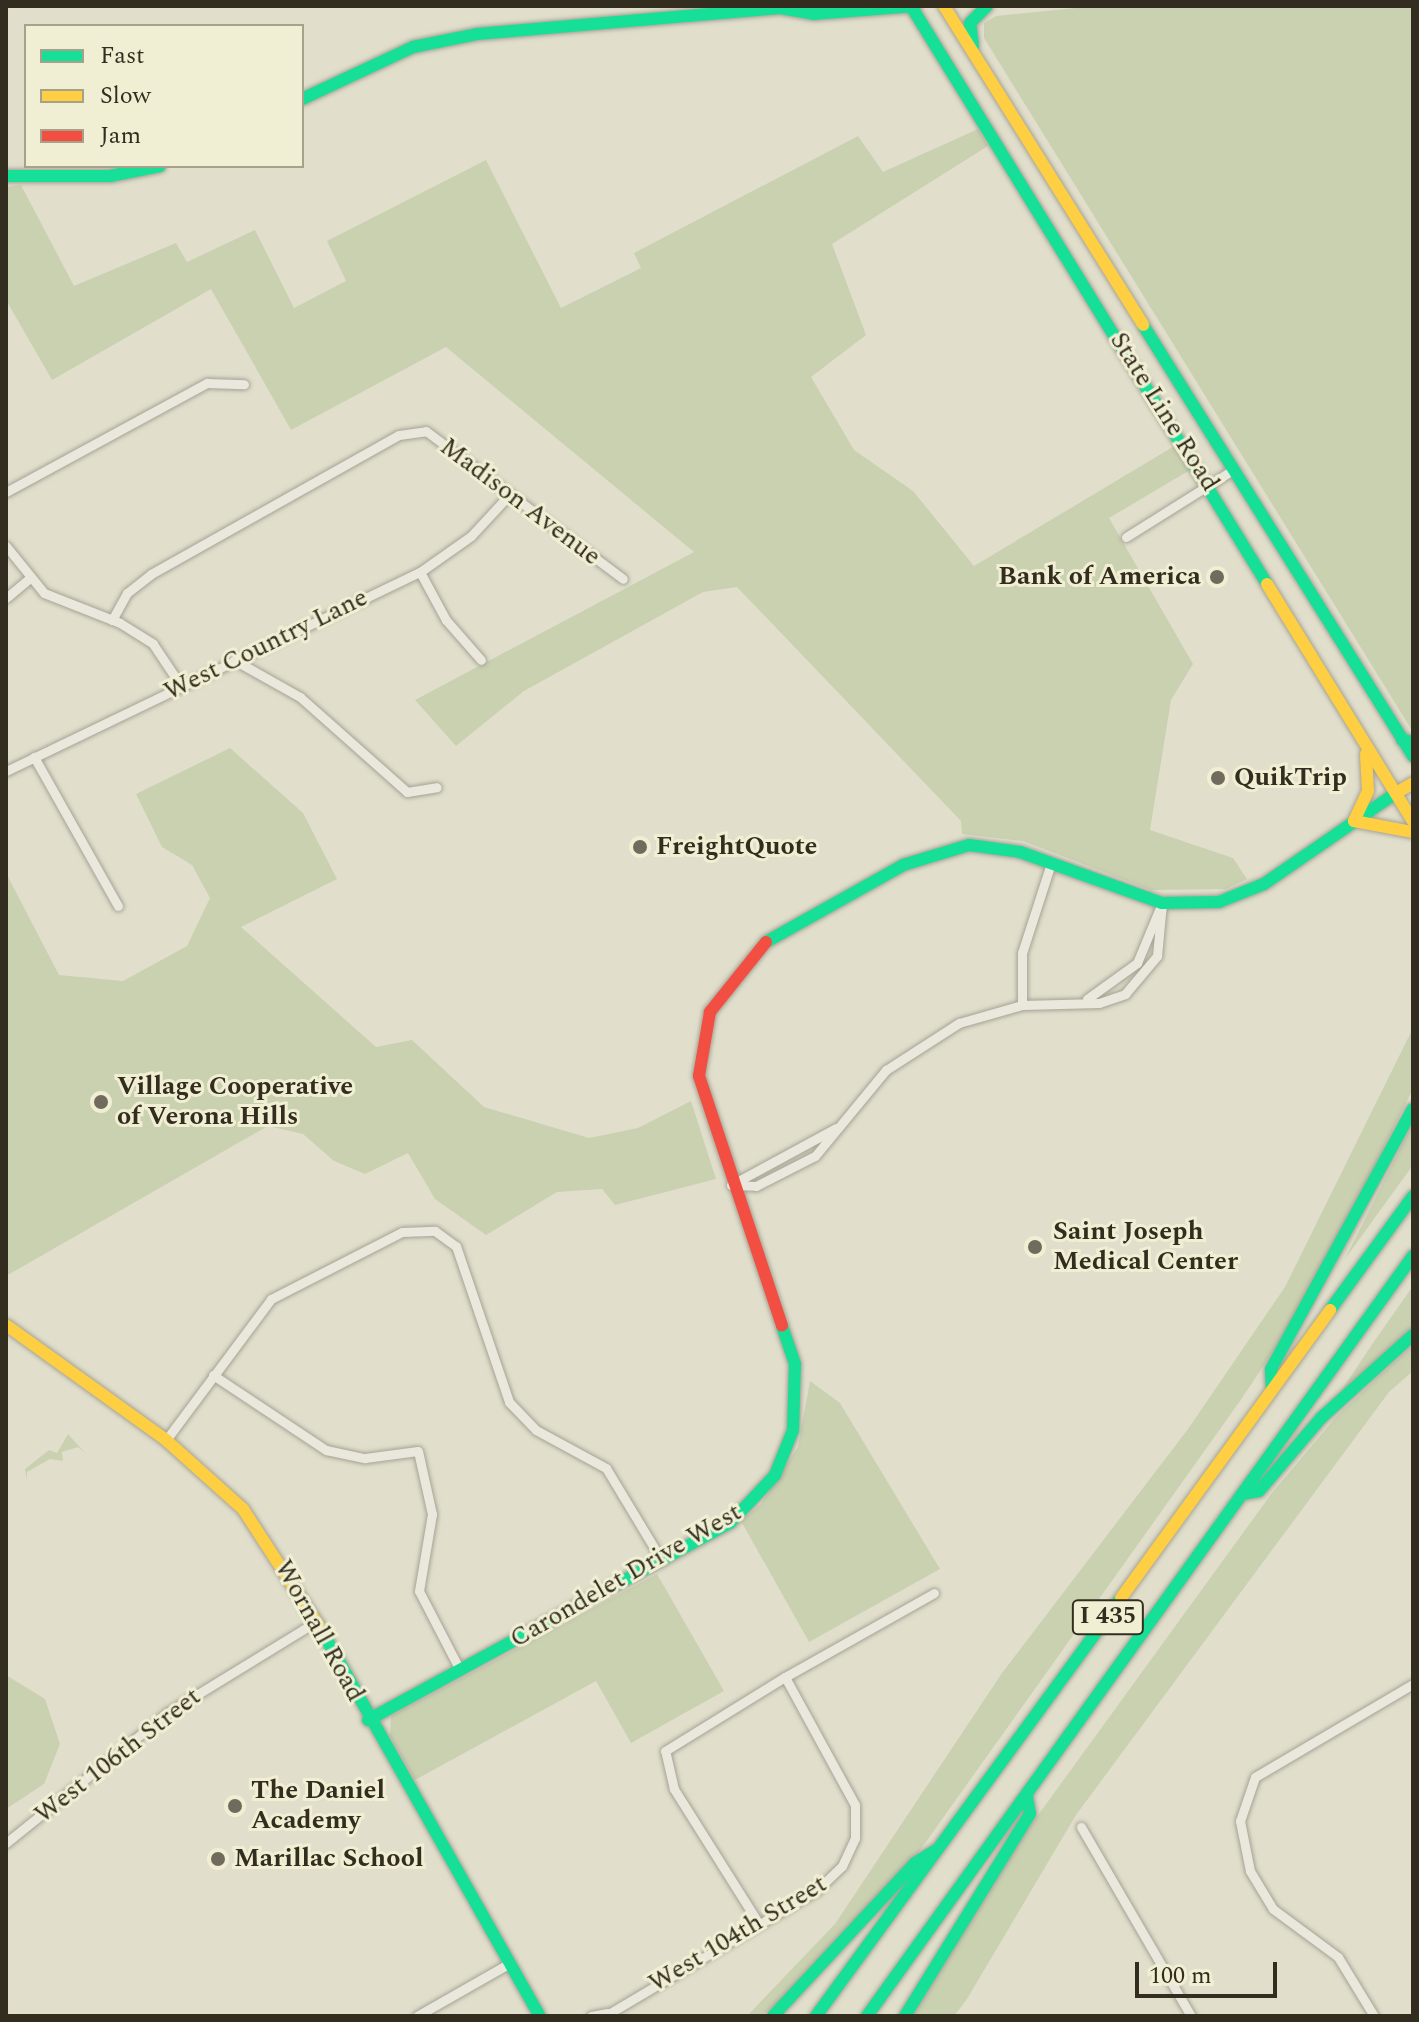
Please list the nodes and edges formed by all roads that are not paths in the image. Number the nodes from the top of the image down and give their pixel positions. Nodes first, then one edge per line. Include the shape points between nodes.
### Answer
1 (912, 6) edge
2 (944, 6) edge
3 (987, 6) edge
4 (782, 7) edge
5 (977, 58) junction
6 (304, 98) edge
7 (150, 168) edge
8 (6, 176) edge
9 (244, 384) dead end
10 (1233, 470) junction
11 (1207, 482) junction
12 (6, 492) edge
13 (509, 495) junction
14 (1126, 537) dead end
15 (6, 546) edge
16 (420, 572) junction
17 (29, 579) junction
18 (623, 579) dead end
19 (6, 598) edge
20 (112, 620) junction
21 (234, 660) junction
22 (481, 660) dead end
23 (181, 686) junction
24 (1408, 741) edge
25 (1363, 742) junction
26 (1413, 756) edge
27 (34, 757) junction
28 (6, 771) edge
29 (1413, 783) edge
30 (437, 787) dead end
31 (1396, 793) junction
32 (1354, 821) junction
33 (1413, 821) edge
34 (1413, 832) edge
35 (1051, 863) junction
36 (1162, 903) junction
37 (118, 906) dead end
38 (1087, 999) junction
39 (1022, 1005) junction
40 (1413, 1109) edge
41 (836, 1128) junction
42 (731, 1185) junction
43 (1413, 1196) edge
44 (1413, 1256) edge
45 (6, 1325) edge
46 (1413, 1335) edge
47 (213, 1375) junction
48 (1272, 1390) junction
49 (166, 1440) junction
50 (1242, 1494) junction
51 (662, 1561) junction
52 (934, 1593) dead end
53 (314, 1623) junction
54 (460, 1670) junction
55 (785, 1677) junction
56 (1413, 1684) edge
57 (368, 1720) junction
58 (1027, 1797) junction
59 (1081, 1827) dead end
60 (6, 1843) edge
61 (945, 1845) junction
62 (759, 1924) junction
63 (510, 1963) junction
64 (606, 2014) edge
65 (417, 2016) edge
66 (540, 2016) edge
67 (591, 2016) edge
68 (773, 2016) edge
69 (816, 2016) edge
70 (867, 2016) edge
71 (905, 2016) edge
72 (1191, 2016) edge
73 (1374, 2016) edge

1 - 4 main road via 813,14
1 - 11 main road, State Line Road
2 - 5 main road, State Line Road
3 - 5 main road via 969,29
4 - 6 main road via 445,39 380,60
5 - 10 main road, State Line Road
7 - 8 main road via 110,176
9 - 12 street via 207,383
10 - 11 street
10 - 24 main road, State Line Road
11 - 14 street
11 - 25 main road, State Line Road
13 - 16 street, West Country Lane via 471,536
13 - 18 street, Madison Avenue
13 - 20 street, Madison Avenue via 426,431 399,435 151,574 127,593
15 - 17 street
16 - 21 street, West Country Lane
16 - 22 street via 446,620
17 - 19 street
17 - 20 street via 62,604
20 - 23 street via 153,644
21 - 23 street, West Country Lane
21 - 30 street via 300,697 407,792
23 - 27 street, West Country Lane
24 - 26 main road, State Line Road
25 - 31 main road, State Line Road
25 - 32 main road via 1369,783
27 - 28 street, West Country Lane
27 - 37 street
29 - 31 main road
31 - 32 main road
31 - 33 main road, State Line Road
32 - 34 main road
32 - 36 main road via 1245,894 1205,904
35 - 36 main road, Carondelet Drive West
35 - 39 street via 1027,928
35 - 42 main road, Carondelet Drive West via 984,846 932,852 743,960 710,1012 699,1061
36 - 38 street via 1137,963
36 - 38 street via 1163,939 1147,975 1109,1001
38 - 39 street
39 - 41 street via 959,1023 904,1055
40 - 48 main road via 1329,1274 1271,1369
41 - 42 street
41 - 42 street via 833,1141 797,1168 744,1189
42 - 51 main road, Carondelet Drive West via 795,1364 793,1430 775,1475 747,1509
43 - 48 main road, I 435
44 - 50 main road, I 435
45 - 49 main road, Wornall Road
46 - 50 main road via 1321,1418 1259,1491
47 - 49 street
47 - 51 street via 253,1318 288,1287 423,1229 456,1246 509,1402 536,1430 606,1468
47 - 54 street via 326,1450 365,1458 418,1451 432,1514 419,1591
48 - 61 main road, I 435
49 - 53 main road, Wornall Road via 243,1509
50 - 58 main road, I 435
51 - 54 main road, Carondelet Drive West
52 - 55 street
53 - 57 main road, Wornall Road
53 - 60 street, West 106th Street via 167,1713
54 - 57 main road, Carondelet Drive West
55 - 62 street, West 104th Street via 852,1795 855,1838 842,1866
55 - 62 street via 665,1751 674,1789
56 - 73 street via 1255,1777 1240,1821 1250,1871 1273,1909 1338,1957
57 - 63 main road, Wornall Road
58 - 70 main road, I 435
58 - 71 main road via 1030,1814
59 - 72 street
61 - 68 main road via 915,1863
61 - 69 main road, I 435
62 - 64 street, West 104th Street
63 - 65 street
63 - 66 main road, Wornall Road
64 - 67 street, West 104th Street

